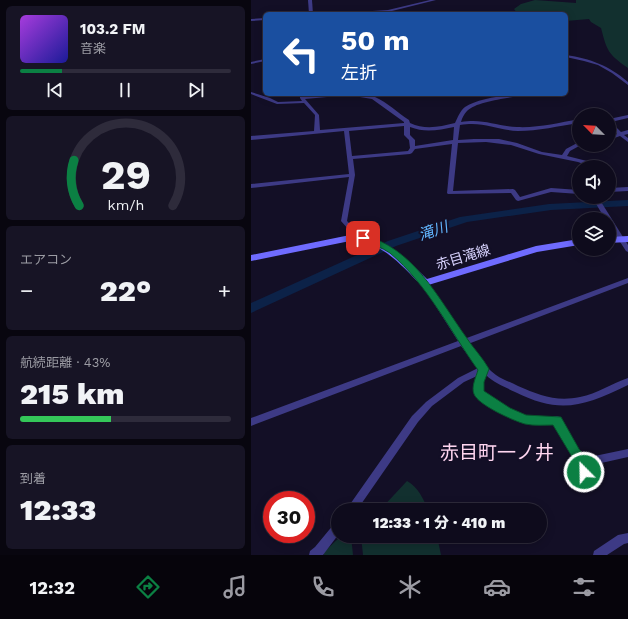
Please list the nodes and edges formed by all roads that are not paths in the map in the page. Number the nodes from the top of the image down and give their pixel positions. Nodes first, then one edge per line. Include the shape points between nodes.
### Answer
1 (310, 0) edge
2 (434, 0) edge
3 (311, 12) edge
4 (372, 12) edge
5 (263, 19) edge
6 (251, 20) edge
7 (568, 56) edge
8 (263, 60) edge
9 (251, 63) edge
10 (628, 84) edge
11 (251, 93) edge
12 (335, 96) edge
13 (367, 96) edge
14 (517, 96) edge
15 (305, 102) junction
16 (628, 116) edge
17 (616, 120) edge
18 (572, 122) edge
19 (407, 124) junction
20 (457, 125) junction
21 (346, 129) junction
22 (616, 130) edge
23 (317, 132) junction
24 (628, 132) edge
25 (621, 135) junction
26 (616, 136) edge
27 (251, 138) edge
28 (628, 140) edge
29 (456, 141) junction
30 (413, 148) junction
31 (572, 148) edge
32 (563, 157) junction
33 (350, 158) junction
34 (573, 160) edge
35 (352, 175) junction
36 (251, 186) edge
37 (628, 189) edge
38 (616, 190) edge
39 (572, 192) edge
40 (616, 228) edge
41 (355, 237) junction
42 (625, 239) edge
43 (572, 243) edge
44 (628, 250) edge
45 (251, 258) edge
46 (628, 280) edge
47 (425, 283) junction
48 (463, 341) junction
49 (484, 369) junction
50 (628, 381) edge
51 (251, 422) edge
52 (628, 453) edge
53 (583, 463) junction
54 (586, 482) dead end
55 (356, 503) edge
56 (331, 536) edge
57 (628, 538) edge
58 (318, 554) edge
59 (598, 555) edge

1 - 3 street
2 - 4 street via 388,11
5 - 6 street
7 - 10 street via 604,65
8 - 9 street
11 - 15 street via 277,103
12 - 15 street via 306,97 303,98
13 - 19 street via 407,121
14 - 20 street via 477,103 464,112
15 - 23 street via 317,116
16 - 17 street
18 - 20 street via 518,129 489,122
19 - 20 street via 415,128 433,129
19 - 21 street
19 - 30 street via 407,136 412,140
20 - 29 street
21 - 23 street
21 - 33 street
22 - 25 street
23 - 27 street
24 - 25 street
25 - 26 street
25 - 28 street
29 - 30 street
29 - 32 street via 493,140
29 - 39 street via 450,193 513,191 518,199 551,190
30 - 33 street via 410,152
31 - 32 street
32 - 34 street
33 - 35 street
35 - 36 street
35 - 41 street via 344,221 352,229
37 - 38 street
40 - 42 street
41 - 45 main road, 赤目滝線
41 - 47 main road, 赤目滝線 via 371,240 392,250
42 - 44 street
43 - 47 main road, 赤目滝線 via 536,249
46 - 48 street
47 - 48 street
48 - 49 street
48 - 51 street
49 - 50 street via 493,377 548,402 575,402
49 - 53 street via 479,382 479,393 486,400 526,419 557,420
49 - 55 street via 461,380 429,404 415,419
52 - 53 street
53 - 54 street
56 - 58 street
57 - 59 street via 622,539

